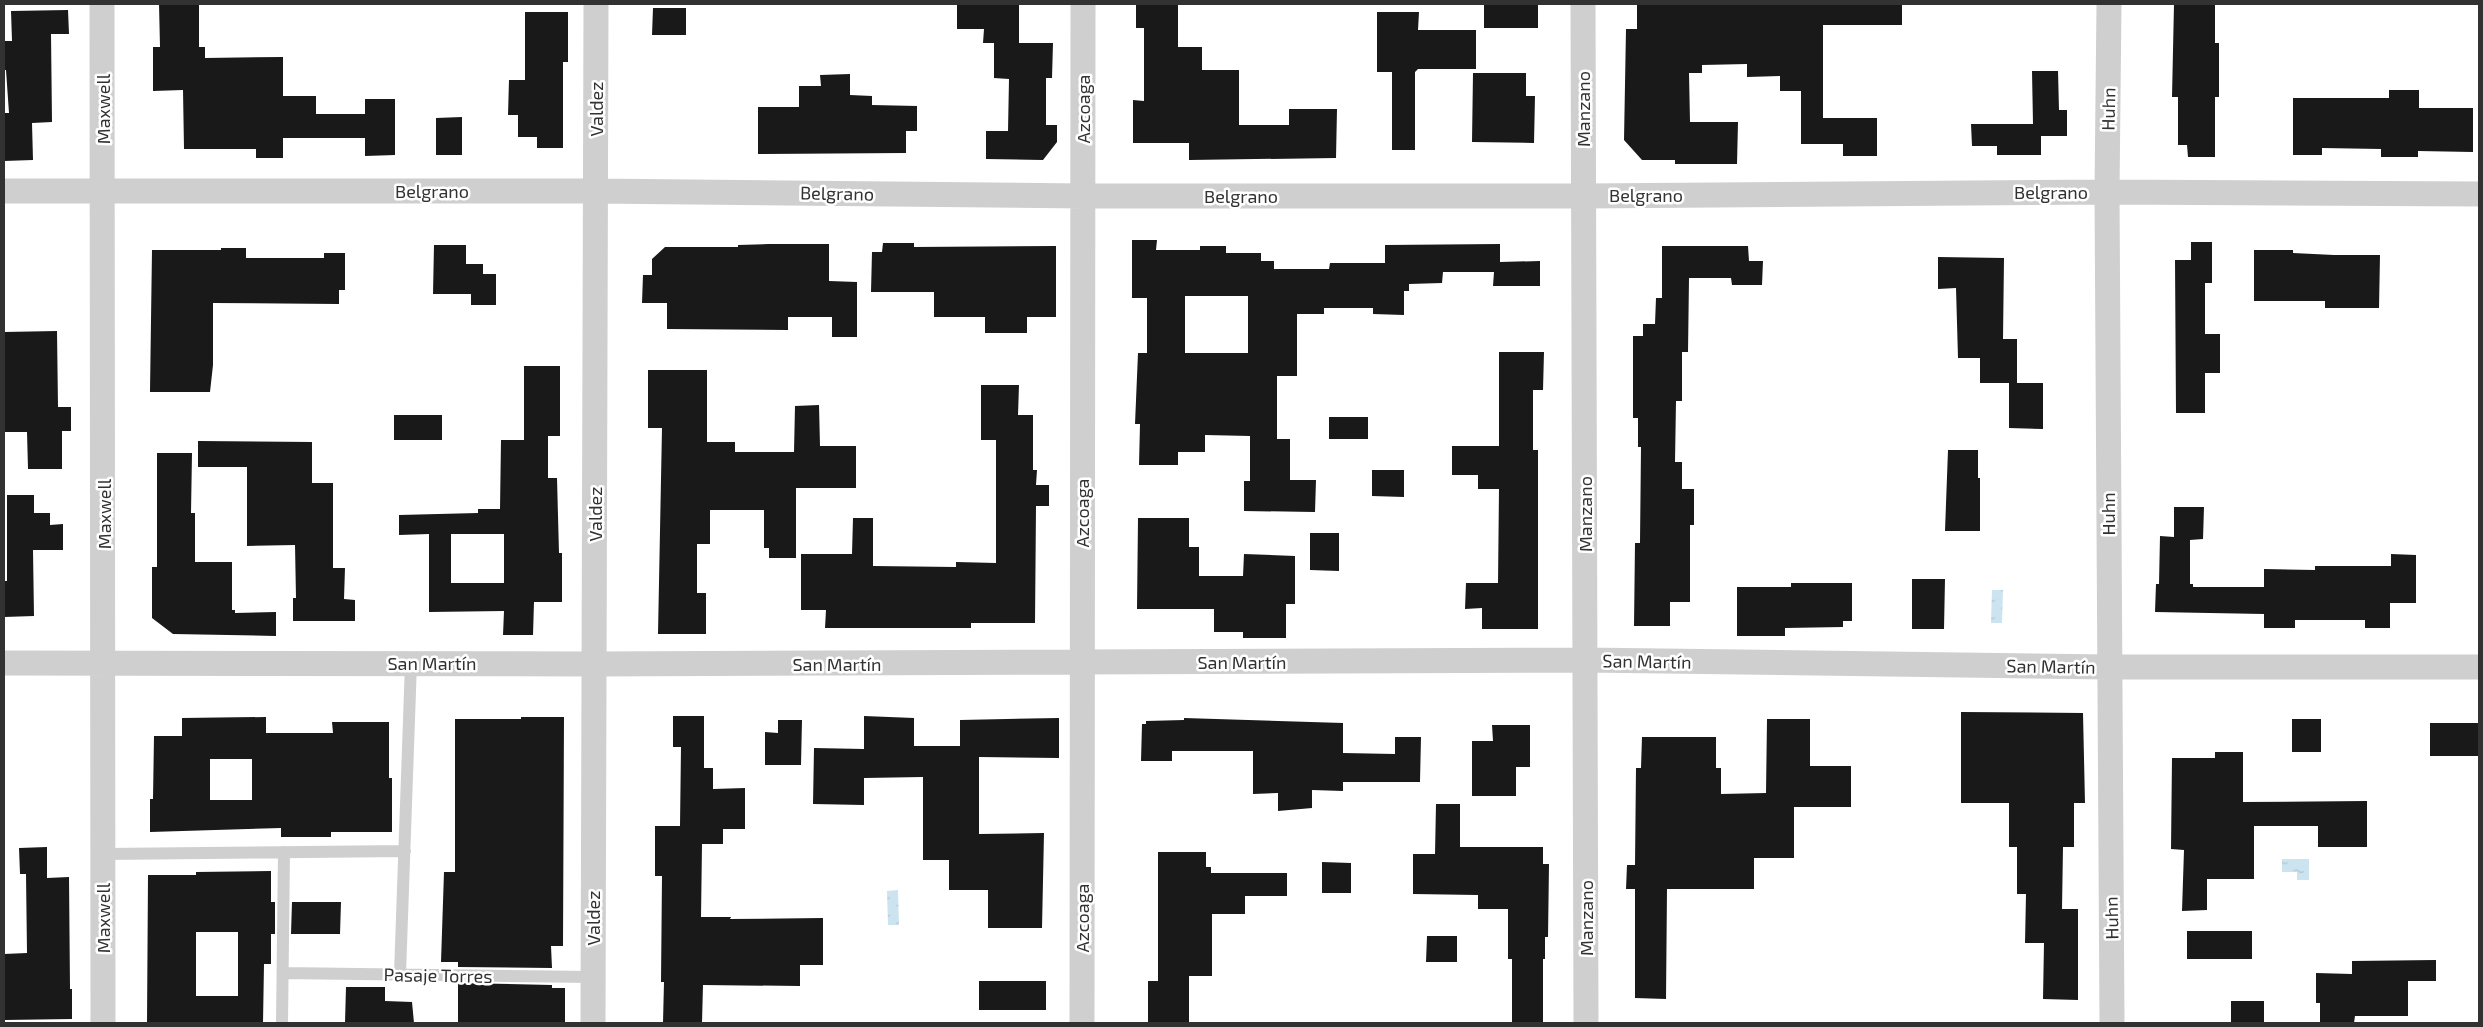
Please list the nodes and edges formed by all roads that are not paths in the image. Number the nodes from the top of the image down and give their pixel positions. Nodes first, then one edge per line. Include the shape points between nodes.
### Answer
1 (102, 4) edge
2 (596, 4) edge
3 (1083, 4) edge
4 (1583, 4) edge
5 (2109, 4) edge
6 (4, 191) edge
7 (103, 191) junction
8 (596, 191) junction
9 (2107, 192) junction
10 (2479, 194) edge
11 (1083, 196) junction
12 (1584, 196) junction
13 (1585, 660) junction
14 (104, 662) junction
15 (4, 663) edge
16 (411, 663) junction
17 (1082, 663) junction
18 (595, 664) junction
19 (2109, 667) junction
20 (2479, 667) edge
21 (405, 851) junction
22 (284, 852) junction
23 (103, 854) junction
24 (283, 972) junction
25 (400, 974) junction
26 (592, 977) junction
27 (103, 1023) edge
28 (282, 1023) edge
29 (592, 1023) edge
30 (1082, 1023) edge
31 (1586, 1023) edge
32 (2112, 1023) edge

1 - 7 street, Maxwell
2 - 8 street, Valdez
3 - 11 street, Azcoaga
4 - 12 street, Manzano
5 - 9 street, Huhn
6 - 7 street, Belgrano
7 - 8 street, Belgrano
7 - 14 street, Maxwell
8 - 11 street, Belgrano
8 - 18 street, Valdez
9 - 10 street, Belgrano
9 - 12 street, Belgrano
9 - 19 street, Huhn
11 - 12 street, Belgrano
11 - 17 street, Azcoaga
12 - 13 street, Manzano
13 - 17 street, San Martín
13 - 19 street, San Martín
13 - 31 street, Manzano
14 - 15 street, San Martín
14 - 16 street, San Martín
14 - 23 street, Maxwell
16 - 18 street, San Martín
16 - 21 lane
17 - 18 street, San Martín
17 - 30 street, Azcoaga
18 - 26 street, Valdez
19 - 20 street, San Martín
19 - 32 street, Huhn
21 - 22 lane
21 - 25 lane
22 - 23 lane
22 - 24 lane
23 - 27 street, Maxwell
24 - 25 lane, Pasaje Torres
24 - 28 lane
25 - 26 lane, Pasaje Torres
26 - 29 street, Valdez

